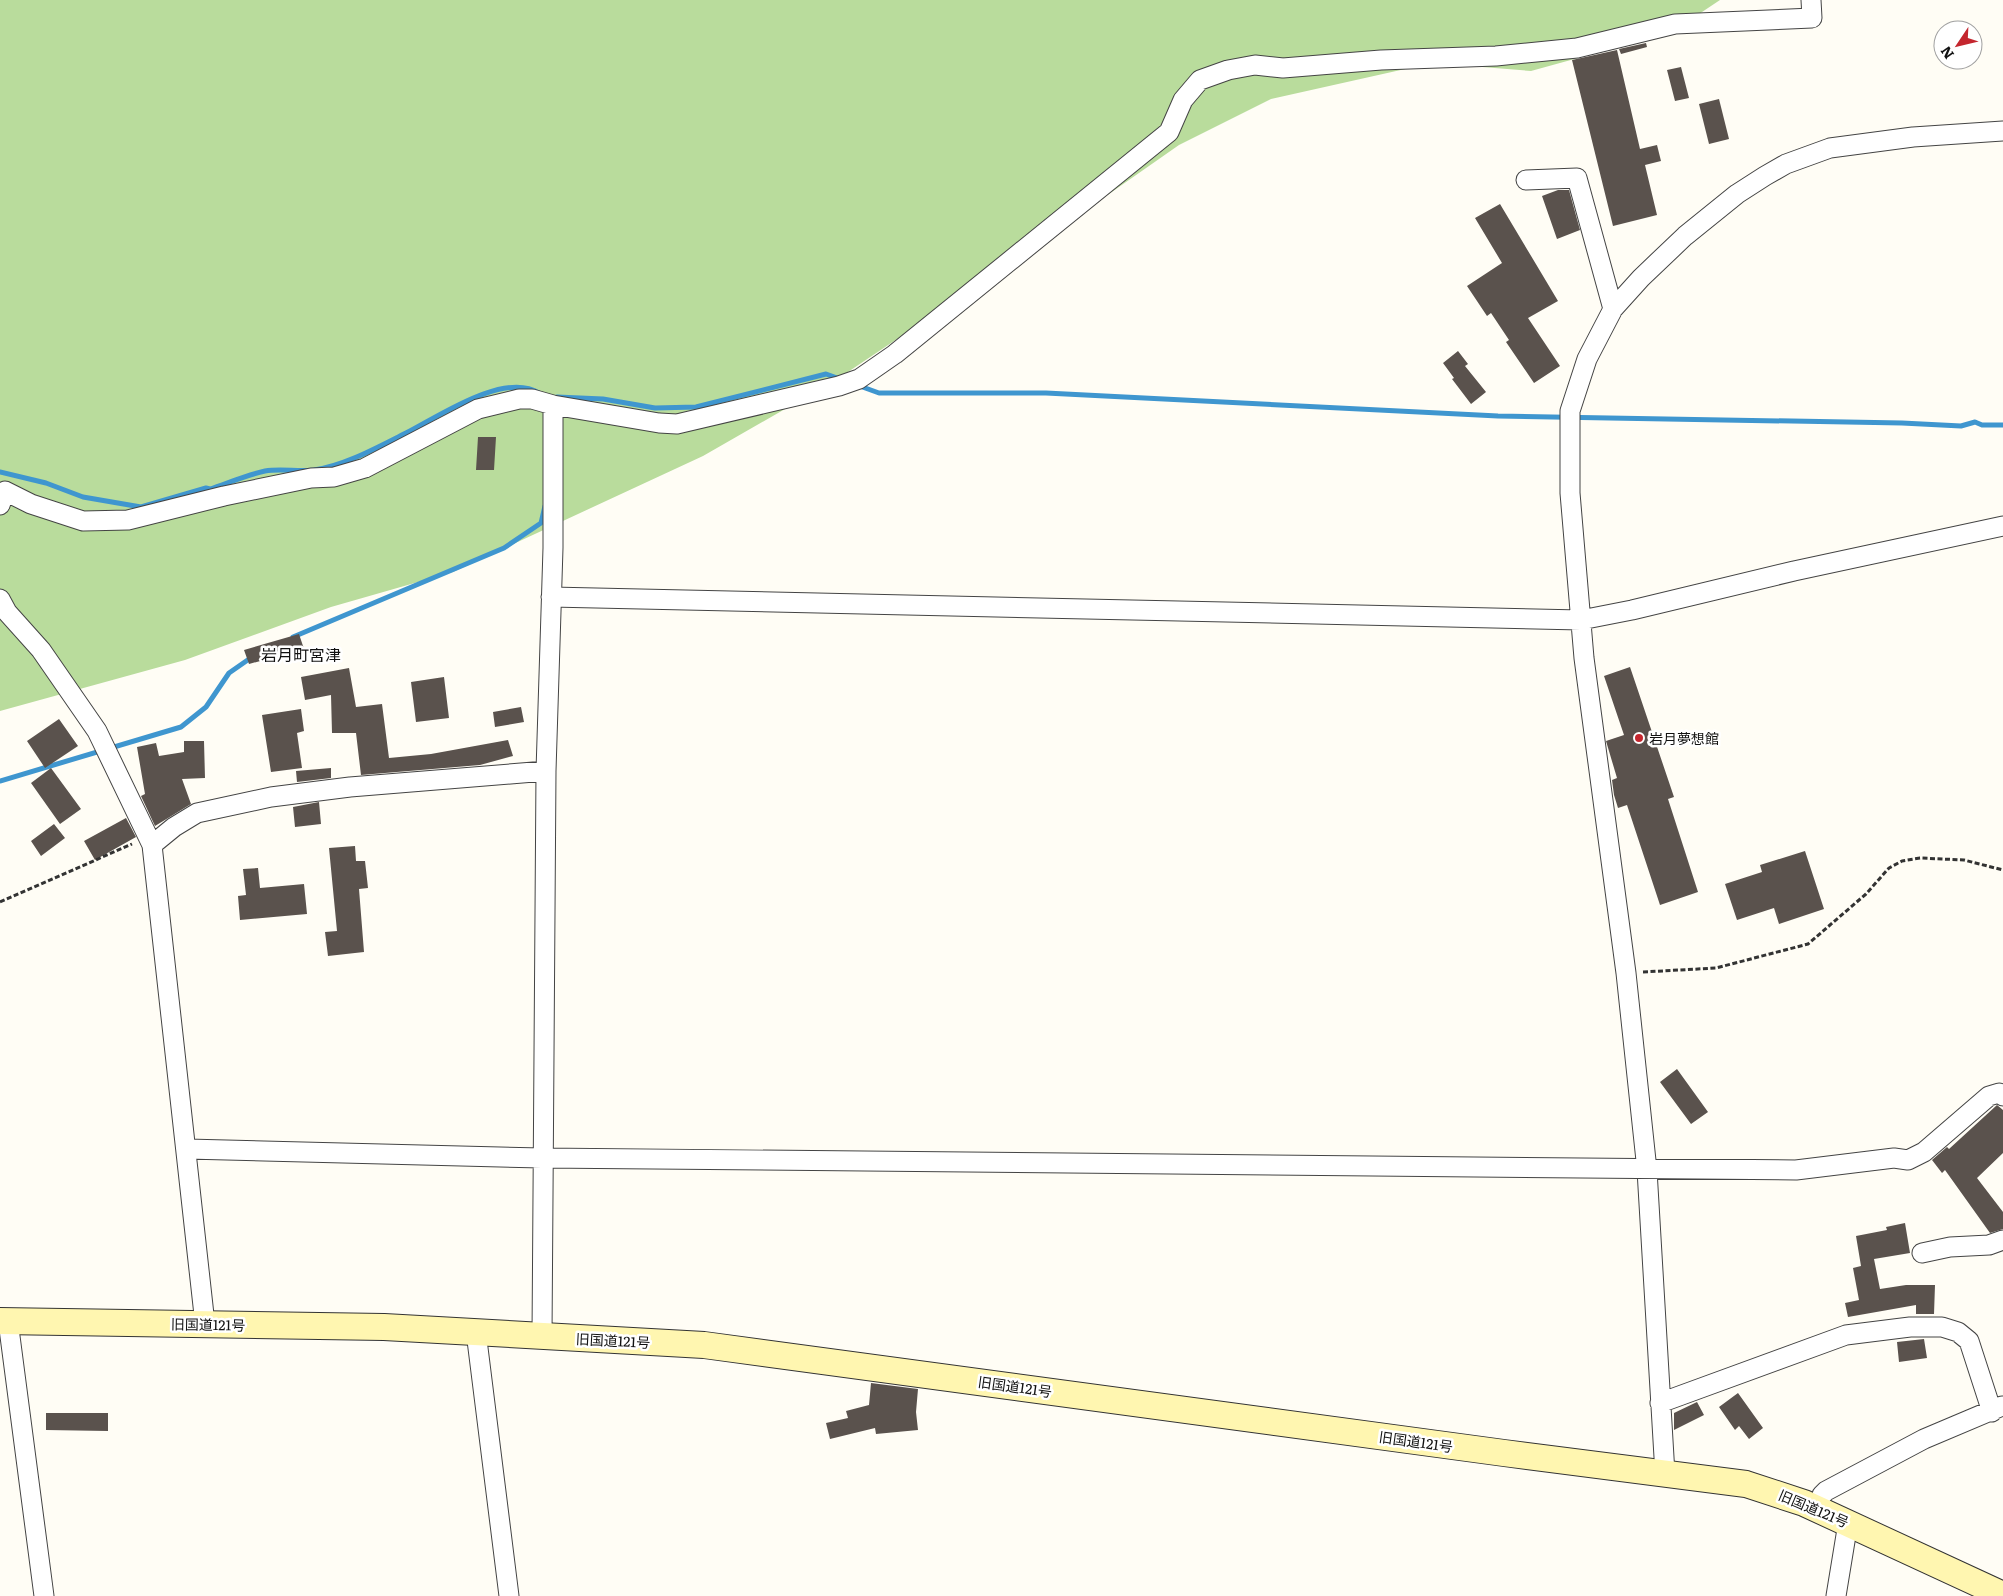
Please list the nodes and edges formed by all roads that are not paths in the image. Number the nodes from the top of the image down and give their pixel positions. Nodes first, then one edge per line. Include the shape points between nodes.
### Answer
1 (1811, 0) edge
2 (2003, 131) edge
3 (1526, 180) dead end
4 (1613, 309) junction
5 (553, 405) junction
6 (0, 505) edge
7 (2003, 526) edge
8 (551, 597) junction
9 (0, 599) edge
10 (1581, 620) junction
11 (546, 771) junction
12 (150, 841) junction
13 (2003, 1096) edge
14 (187, 1149) junction
15 (542, 1158) junction
16 (1647, 1170) junction
17 (2003, 1240) edge
18 (1922, 1253) dead end
19 (205, 1324) junction
20 (4, 1329) edge
21 (476, 1332) junction
22 (542, 1336) junction
23 (1660, 1403) junction
24 (1998, 1409) edge
25 (1665, 1474) junction
26 (1818, 1509) junction
27 (1848, 1523) junction
28 (2003, 1595) edge
29 (44, 1596) edge
30 (509, 1596) edge
31 (1836, 1596) edge

1 - 5 street via 1812,18 1675,24 1577,48 1284,68 1254,65 1228,70 1200,80 1183,100 1169,132 859,380 677,424
2 - 4 street via 1913,136 1837,147 1786,164 1737,194 1685,236
3 - 4 street via 1578,178
4 - 10 street via 1587,359 1570,411 1570,493
5 - 6 street via 532,399 495,404 478,409 365,468 334,477 311,478 224,496 128,520 82,521 31,504 5,491
5 - 8 street
7 - 10 street
8 - 10 street
8 - 11 street
9 - 12 street via 97,731
10 - 16 street via 1626,973
11 - 12 street via 350,787 271,797 197,813
11 - 15 street
12 - 14 street
13 - 16 street via 1999,1093 1989,1096 1924,1152 1908,1160 1894,1158 1796,1170
14 - 15 street
14 - 19 street
15 - 16 street
15 - 22 street
16 - 23 street
17 - 18 street via 1989,1245 1950,1247
19 - 20 street, 旧国道121号
19 - 21 street, 旧国道121号 via 384,1326
20 - 29 street
21 - 22 street, 旧国道121号
21 - 30 street
22 - 25 street, 旧国道121号 via 704,1345
23 - 24 street via 1846,1335 1910,1327 1942,1327 1958,1332 1969,1341
23 - 25 street
24 - 26 street via 1924,1439 1826,1491
25 - 26 street, 旧国道121号 via 1746,1484 1775,1491
26 - 27 street, 旧国道121号
27 - 28 street, 旧国道121号
27 - 31 street

